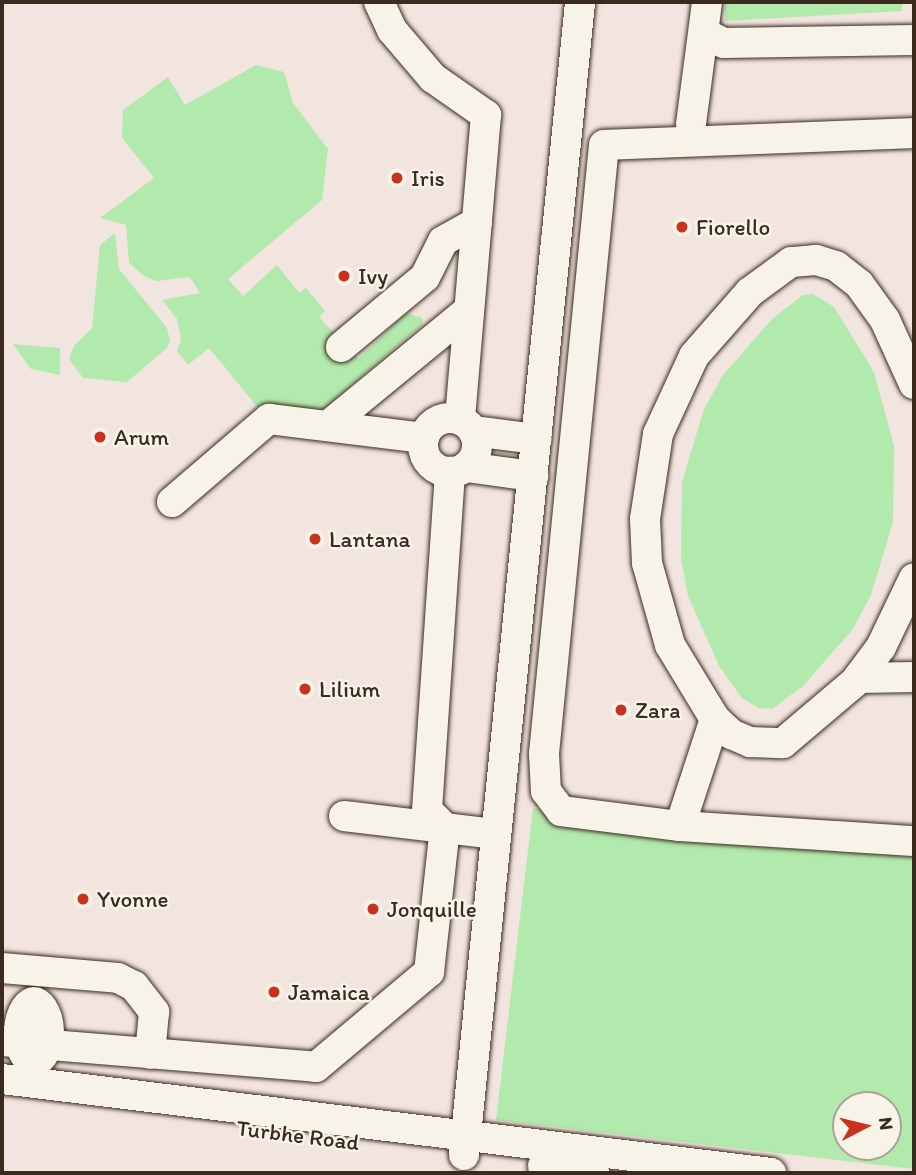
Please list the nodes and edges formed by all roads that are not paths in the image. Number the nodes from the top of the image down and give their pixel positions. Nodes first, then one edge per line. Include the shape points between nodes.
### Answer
1 (379, 2) edge
2 (580, 2) edge
3 (706, 2) edge
4 (706, 34) junction
5 (914, 40) edge
6 (914, 114) edge
7 (691, 124) junction
8 (594, 129) dead end
9 (914, 133) edge
10 (477, 222) junction
11 (469, 310) junction
12 (341, 346) dead end
13 (914, 384) edge
14 (330, 424) junction
15 (467, 425) junction
16 (424, 438) junction
17 (535, 458) junction
18 (574, 464) junction
19 (458, 470) junction
20 (172, 502) dead end
21 (914, 578) edge
22 (914, 677) edge
23 (858, 678) junction
24 (715, 719) junction
25 (344, 816) dead end
26 (680, 826) junction
27 (445, 828) junction
28 (496, 834) junction
29 (914, 842) edge
30 (2, 968) edge
31 (26, 1037) edge
32 (150, 1054) junction
33 (18, 1090) edge
34 (465, 1147) junction
35 (595, 1173) edge
36 (771, 1173) edge

1 - 10 street via 393,30 433,78 486,114
2 - 17 street
3 - 4 street
4 - 5 street via 724,43
4 - 7 street
6 - 7 street
7 - 8 street
9 - 18 street via 604,145
10 - 11 street
10 - 12 street via 443,242 425,277
11 - 14 street
11 - 15 street
13 - 24 street via 885,320 859,284 836,266 816,260 791,262 750,292 694,356 658,434 648,477 646,552 656,605 670,645
14 - 16 street
14 - 20 street via 268,419
15 - 16 street via 442,419
15 - 17 street
15 - 19 street via 477,447
16 - 19 street via 429,462
17 - 18 street
17 - 19 street
17 - 28 street
18 - 26 street via 544,754 546,791 561,811
19 - 27 street via 427,810
21 - 23 street via 886,638
22 - 23 street
23 - 24 street via 825,712 783,743 750,742 731,734
24 - 26 street
25 - 27 street
26 - 29 street
27 - 28 street
27 - 32 street via 429,972 316,1067
28 - 34 street
30 - 32 street via 118,978 134,986 154,1012
31 - 32 street
31 - 33 street
33 - 34 street
34 - 35 street
34 - 36 street

